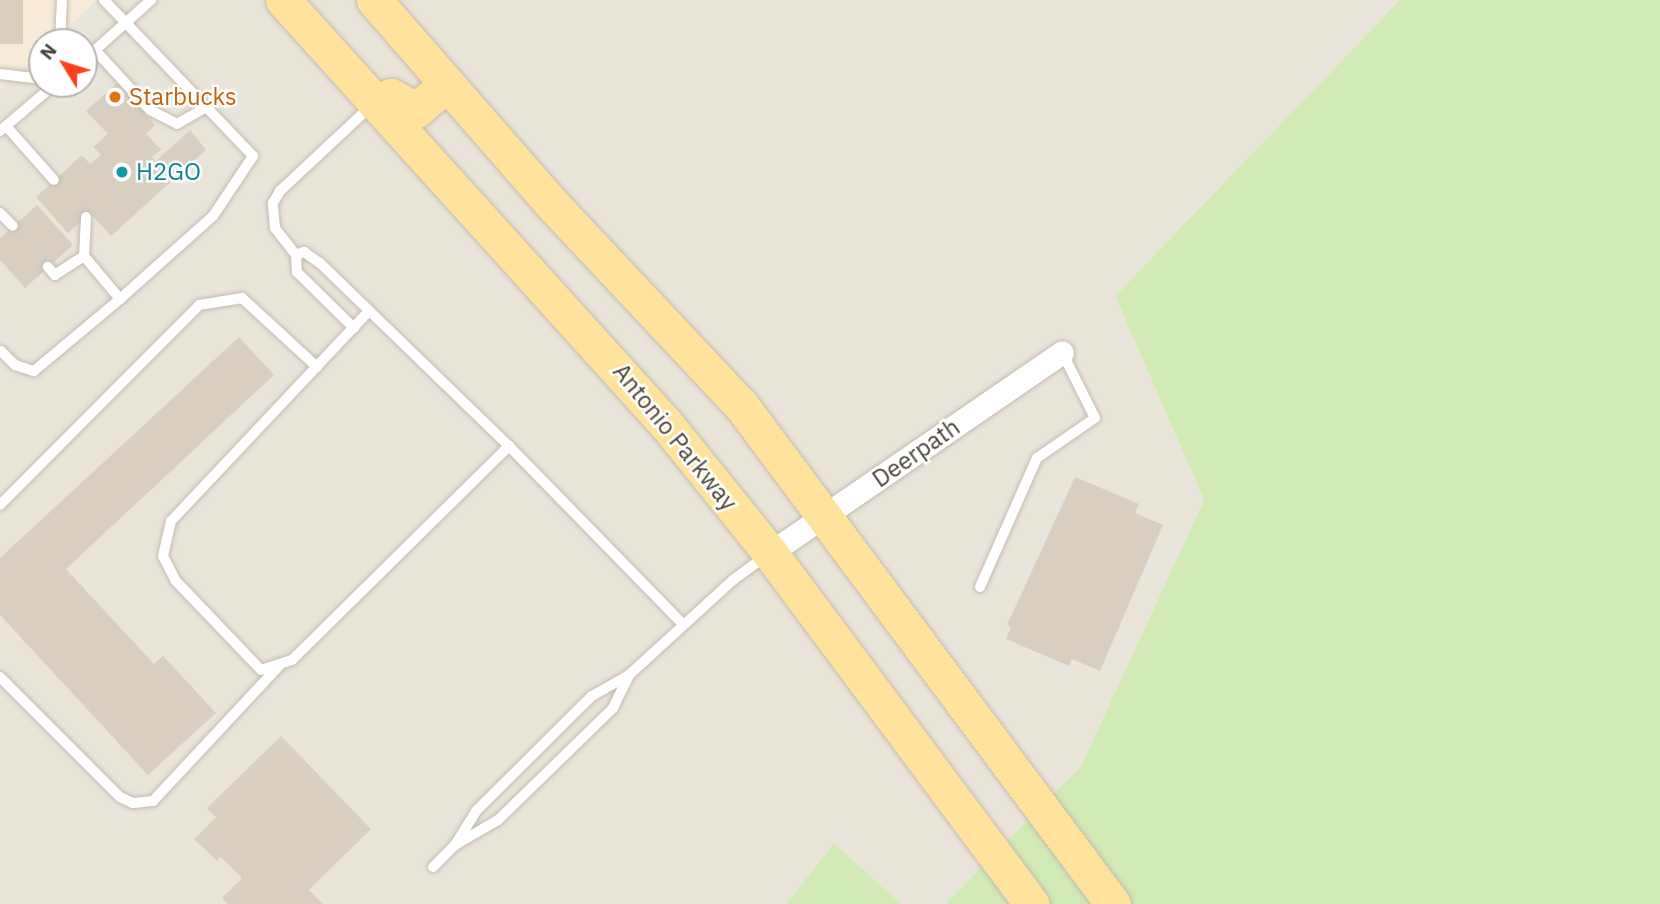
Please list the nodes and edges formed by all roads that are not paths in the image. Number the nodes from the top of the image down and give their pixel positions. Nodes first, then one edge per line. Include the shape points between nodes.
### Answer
1 (62, 0) edge
2 (104, 0) edge
3 (151, 0) edge
4 (283, 0) edge
5 (374, 0) edge
6 (125, 23) junction
7 (61, 28) edge
8 (98, 47) edge
9 (98, 53) edge
10 (0, 74) edge
11 (28, 77) edge
12 (446, 85) junction
13 (39, 98) edge
14 (375, 103) junction
15 (206, 107) junction
16 (3, 129) edge
17 (54, 180) dead end
18 (0, 213) edge
19 (86, 217) dead end
20 (13, 226) dead end
21 (296, 255) junction
22 (84, 256) junction
23 (48, 267) dead end
24 (120, 299) junction
25 (369, 312) junction
26 (354, 328) junction
27 (0, 347) edge
28 (1062, 352) joint
29 (317, 367) junction
30 (509, 446) junction
31 (0, 505) edge
32 (826, 519) junction
33 (769, 553) junction
34 (980, 587) dead end
35 (683, 624) junction
36 (282, 663) junction
37 (629, 675) junction
38 (0, 677) edge
39 (455, 845) junction
40 (433, 867) dead end
41 (1031, 904) edge
42 (1113, 904) edge

1 - 7 lane
2 - 6 lane
3 - 6 lane
4 - 14 main road, Antonio Parkway
5 - 12 main road
6 - 8 lane
6 - 15 lane
9 - 15 lane via 150,110 177,124
10 - 11 lane
12 - 14 main road via 416,110 391,96
12 - 32 main road via 741,405
13 - 16 lane
14 - 21 lane via 280,191 273,203 275,228
14 - 33 main road, Antonio Parkway via 620,368
15 - 24 lane via 253,156 213,216
16 - 17 lane
18 - 20 lane
19 - 22 lane
21 - 25 lane via 311,255
21 - 26 lane via 293,265 297,272
22 - 23 lane via 55,275
22 - 24 lane
24 - 27 lane via 34,371 15,365
25 - 26 lane
25 - 30 lane
26 - 29 lane
28 - 32 street, Deerpath
28 - 34 lane via 1096,418 1037,458
29 - 31 lane via 242,298 199,305
29 - 36 lane via 171,521 163,556 176,579 261,670
30 - 35 lane
30 - 36 lane via 292,660
32 - 33 street, Deerpath
32 - 42 main road
33 - 35 lane
33 - 41 main road, Antonio Parkway
35 - 37 lane
36 - 38 lane via 153,800 133,803 120,797
37 - 39 lane via 592,696 476,811
37 - 39 lane via 613,708 498,820
39 - 40 lane

